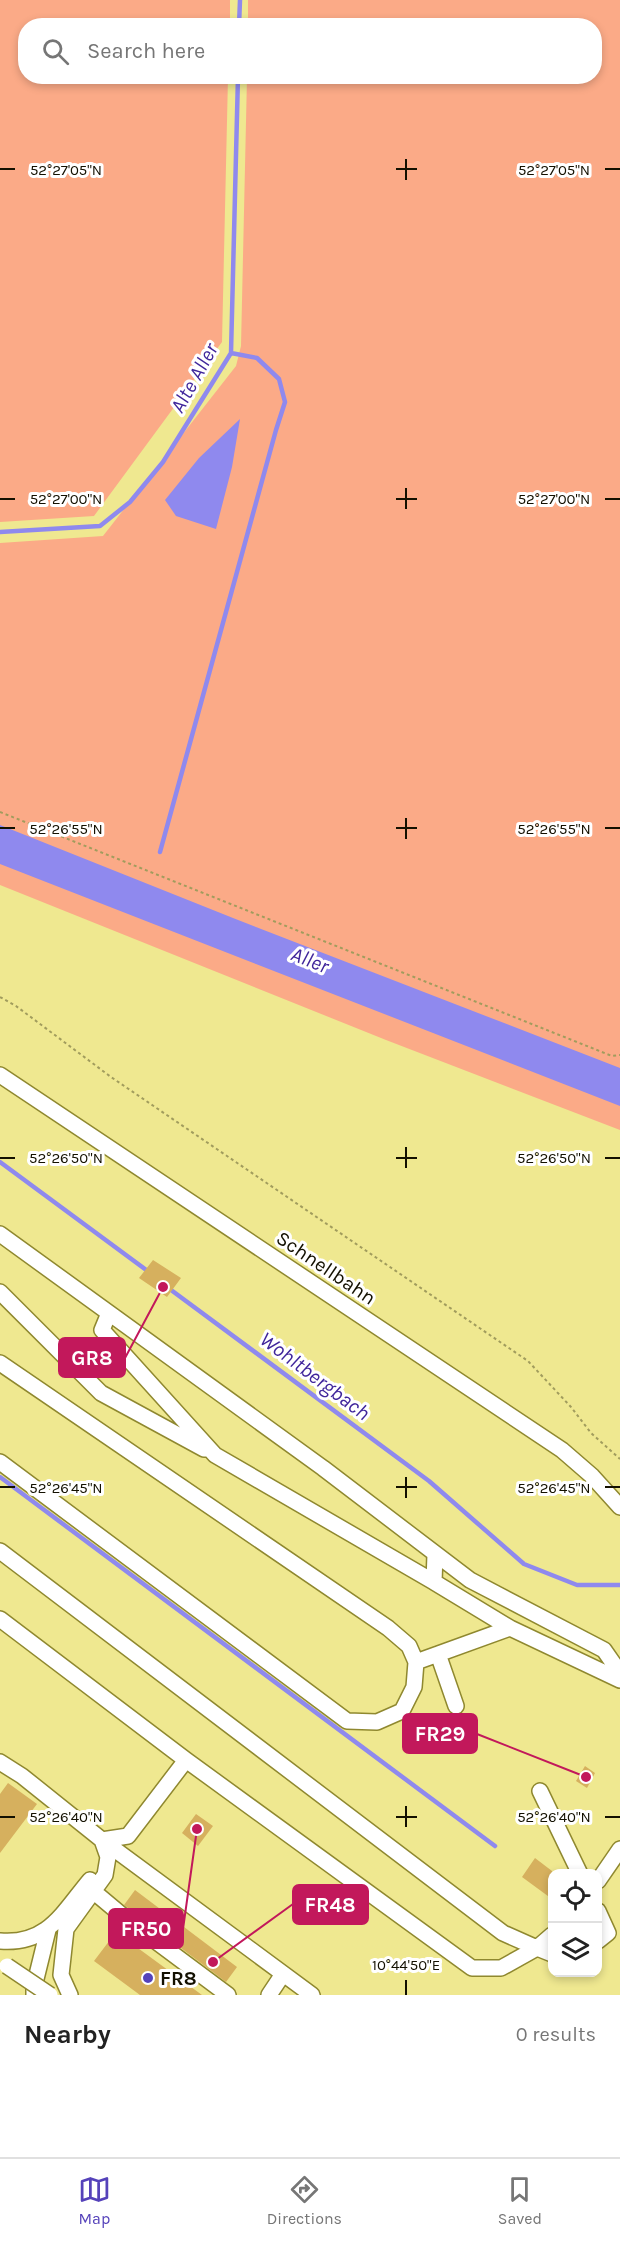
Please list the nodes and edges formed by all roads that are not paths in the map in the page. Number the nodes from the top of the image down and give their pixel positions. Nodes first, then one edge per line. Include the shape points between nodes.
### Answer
1 (0, 1075) edge
2 (0, 1234) edge
3 (0, 1292) edge
4 (109, 1313) junction
5 (0, 1363) edge
6 (215, 1455) junction
7 (0, 1462) edge
8 (620, 1507) edge
9 (0, 1551) edge
10 (435, 1554) junction
11 (434, 1581) junction
12 (0, 1619) edge
13 (510, 1628) junction
14 (438, 1654) junction
15 (417, 1662) junction
16 (620, 1673) edge
17 (620, 1680) edge
18 (456, 1706) dead end
19 (186, 1760) junction
20 (0, 1762) edge
21 (540, 1791) dead end
22 (102, 1840) junction
23 (620, 1849) edge
24 (578, 1869) edge
25 (602, 1874) edge
26 (93, 1891) junction
27 (602, 1921) edge
28 (48, 1930) junction
29 (602, 1937) edge
30 (548, 1938) edge
31 (0, 1941) edge
32 (537, 1948) junction
33 (548, 1952) edge
34 (3, 1964) edge
35 (283, 1974) junction
36 (34, 1995) edge
37 (50, 1995) edge
38 (70, 1995) edge
39 (228, 1995) edge
40 (269, 1995) edge
41 (312, 1995) edge

1 - 8 street, Schnellbahn via 562,1450
2 - 4 street
3 - 6 street via 101,1393
4 - 6 street via 102,1330
4 - 10 street
5 - 15 street via 388,1628 409,1646
6 - 11 street
7 - 15 street via 347,1721 377,1722 402,1711 414,1687
9 - 32 street via 503,1933
10 - 11 street
10 - 16 street via 470,1580 604,1650
11 - 13 street
12 - 19 street
13 - 14 street
13 - 17 street
14 - 15 street
14 - 18 street
19 - 22 street via 128,1836
19 - 32 street via 472,1968 501,1968
20 - 22 street
21 - 24 street
22 - 26 street via 108,1857 105,1875
22 - 28 street via 95,1874
22 - 35 street
23 - 25 street
26 - 38 street via 66,1929 61,1975
26 - 39 street
27 - 29 street via 608,1933
28 - 31 street via 31,1940
28 - 36 street
30 - 32 street
32 - 33 street
34 - 37 street, bridge
35 - 40 street
35 - 41 street

